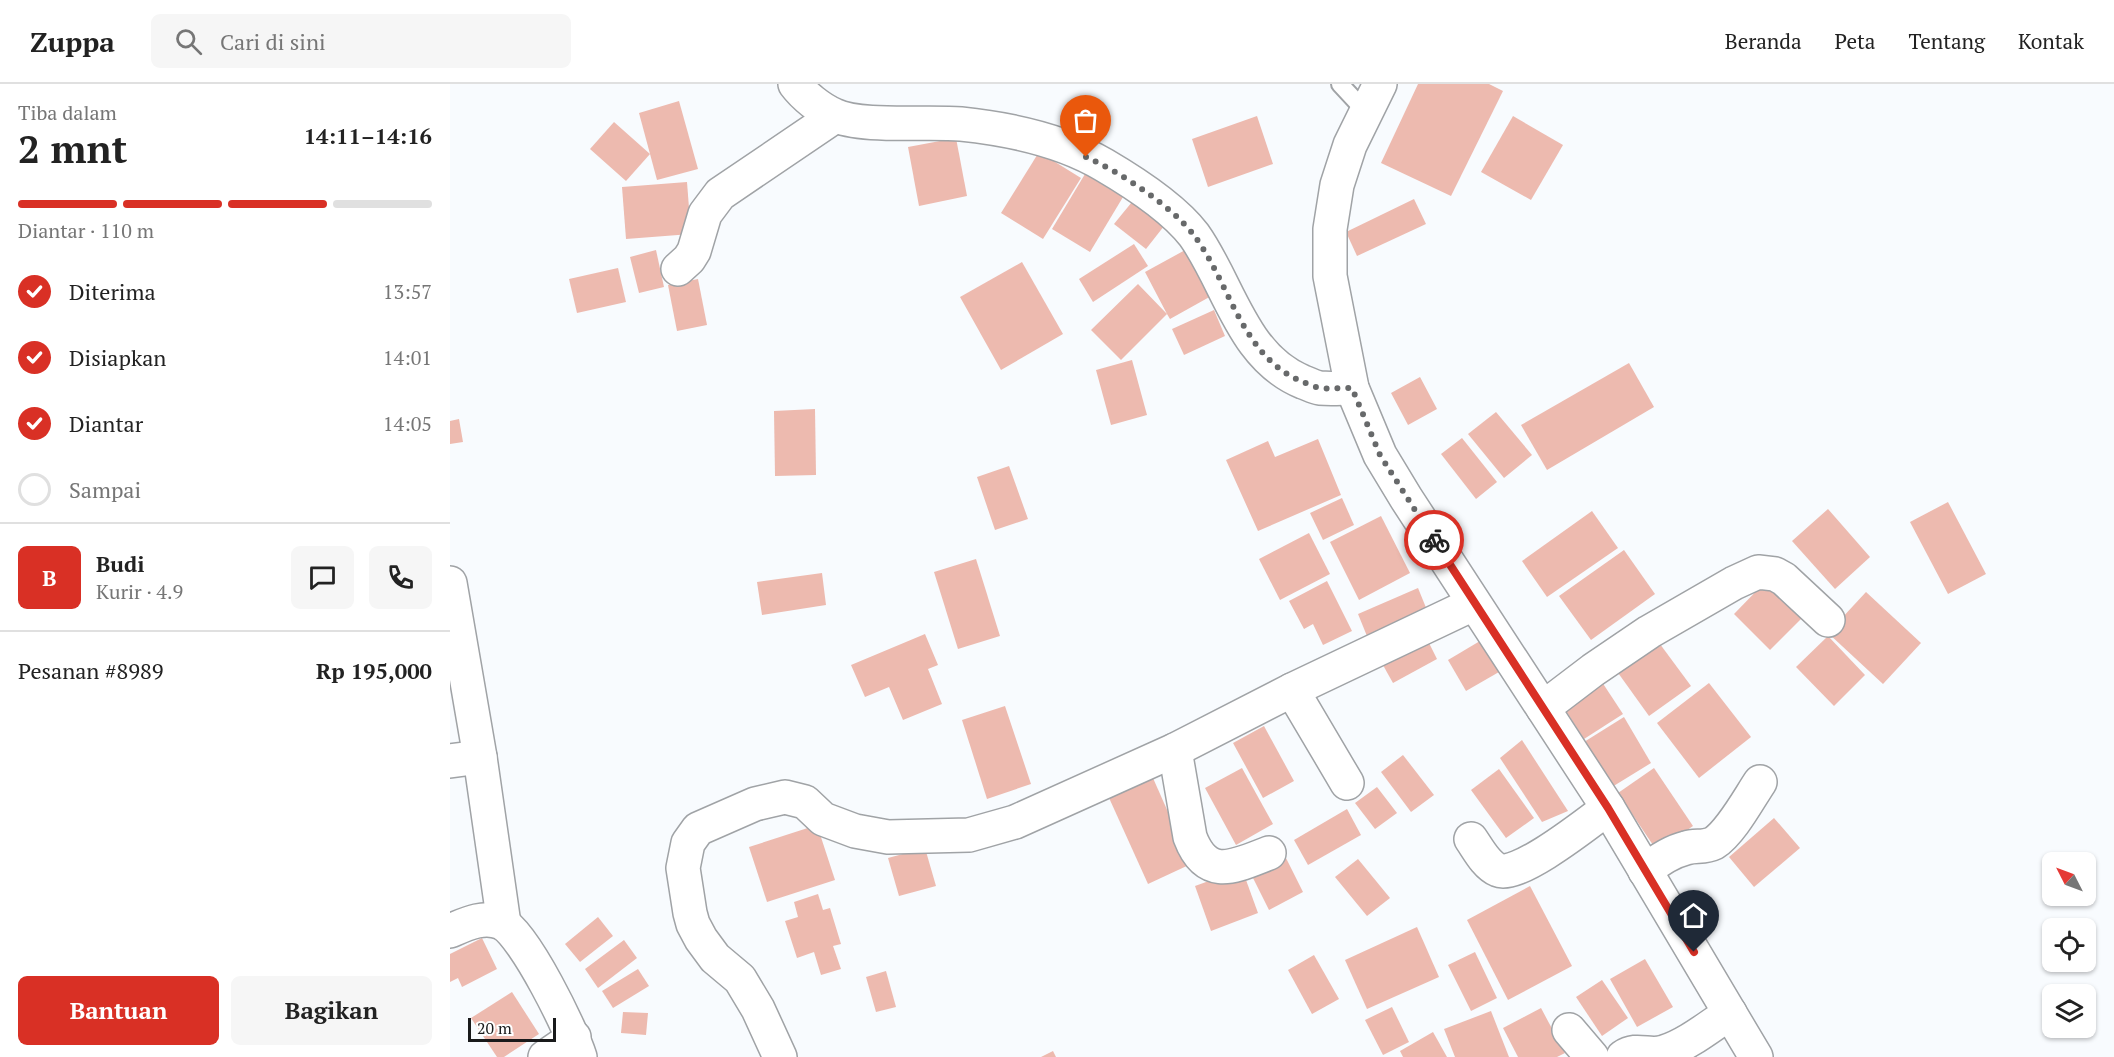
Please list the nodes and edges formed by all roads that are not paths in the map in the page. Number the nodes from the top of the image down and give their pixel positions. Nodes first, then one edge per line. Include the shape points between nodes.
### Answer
1 (795, 84) edge
2 (1340, 84) edge
3 (1373, 98) edge
4 (835, 116) junction
5 (678, 268) dead end
6 (1352, 388) junction
7 (450, 583) edge
8 (1473, 604) junction
9 (1828, 620) dead end
10 (1292, 690) junction
11 (1544, 708) junction
12 (1175, 750) junction
13 (465, 759) edge
14 (1760, 782) dead end
15 (1347, 783) dead end
16 (1608, 808) junction
17 (1471, 839) dead end
18 (1269, 853) dead end
19 (1645, 871) junction
20 (504, 924) junction
21 (450, 932) edge
22 (1730, 1013) junction
23 (1569, 1030) dead end
24 (577, 1047) edge
25 (545, 1057) edge
26 (780, 1057) edge
27 (1592, 1057) edge
28 (1623, 1057) edge
29 (1755, 1057) edge

1 - 4 street
2 - 3 lane
3 - 6 street via 1350,145 1337,185 1330,229 1330,276
4 - 5 street via 729,186 705,214 694,251
4 - 6 street via 885,123 928,122 990,128 1030,136 1100,163 1132,182 1192,233 1263,354 1280,369 1318,388
6 - 8 street via 1380,455
7 - 13 street
8 - 10 street
8 - 11 street
9 - 11 street via 1784,579 1758,572 1641,637
10 - 12 street
10 - 15 street
11 - 16 street
12 - 18 street via 1190,837 1201,856 1216,867 1228,868
12 - 26 street via 1015,822 969,835 888,837 855,831 823,819 805,802 785,796 755,804 698,829 688,843 683,868 693,924 715,958 740,979
13 - 20 street
14 - 19 street via 1716,841 1672,853
16 - 17 street via 1514,870 1500,872 1491,866
16 - 19 street
19 - 22 street
20 - 21 street via 486,919
20 - 24 street via 522,943
22 - 28 street via 1669,1051 1635,1051
22 - 29 street
23 - 27 street
24 - 25 street

